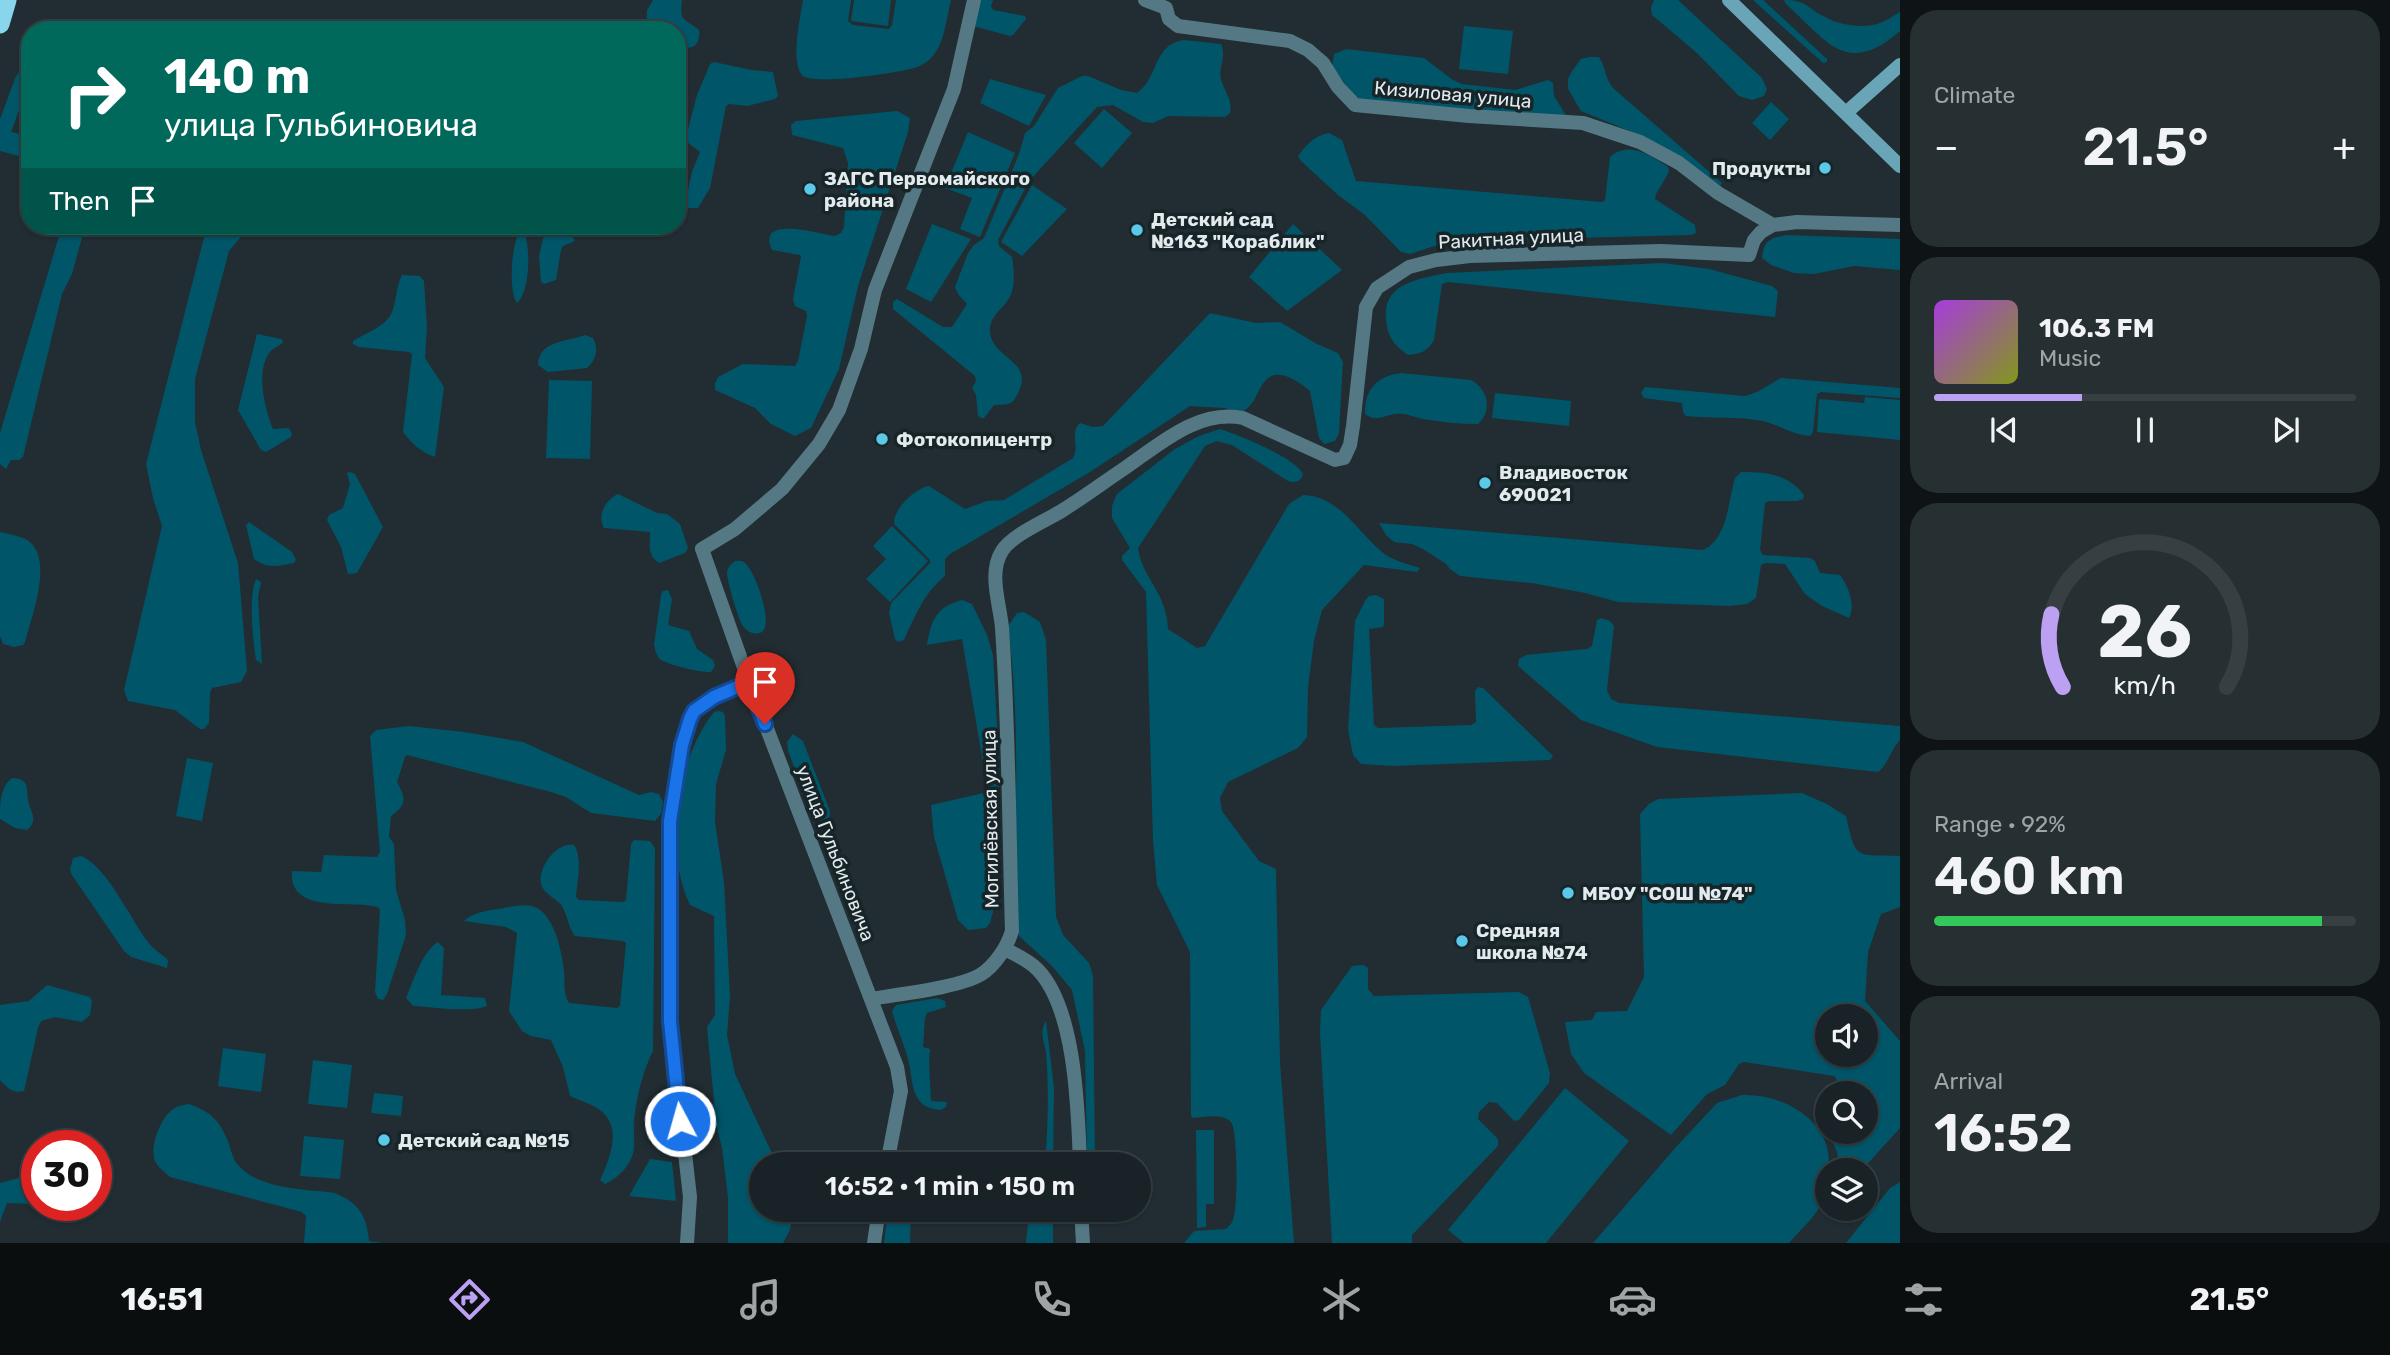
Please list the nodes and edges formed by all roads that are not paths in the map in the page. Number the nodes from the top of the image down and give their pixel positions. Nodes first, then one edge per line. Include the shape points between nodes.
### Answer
1 (7, 0) edge
2 (974, 0) edge
3 (1146, 0) edge
4 (1728, 0) edge
5 (0, 24) edge
6 (1900, 65) edge
7 (1847, 112) junction
8 (1900, 166) edge
9 (1773, 225) junction
10 (1900, 225) edge
11 (1008, 543) joint
12 (749, 682) junction
13 (1005, 949) junction
14 (871, 999) junction
15 (889, 1152) edge
16 (1079, 1152) edge
17 (877, 1222) edge
18 (1082, 1222) edge
19 (687, 1243) edge
20 (874, 1243) edge
21 (1083, 1243) edge

1 - 5 highway
2 - 12 street, улица Гульбиновича via 954,89 875,290 861,349 839,410 819,444 782,489 735,529 702,549
3 - 9 street, Кизиловая улица via 1166,8 1169,19 1178,26 1290,41 1308,50 1355,105 1583,123 1640,142
4 - 7 main road
6 - 7 main road
7 - 8 main road
9 - 10 street
9 - 11 street, Ракитная улица via 1760,232 1749,255 1661,251 1470,256 1409,267 1377,288 1366,307 1353,426 1344,458 1335,460 1243,418 1215,417 1182,429
11 - 13 street, Могилёвская улица via 996,562 1009,759 1012,931
12 - 14 street, улица Гульбиновича
12 - 19 street via 694,711 682,745 670,821 670,1021 690,1197
13 - 14 street via 981,975
13 - 16 street via 1039,971 1058,1007 1076,1084
14 - 15 street, улица Гульбиновича via 900,1076
17 - 20 street
18 - 21 street

